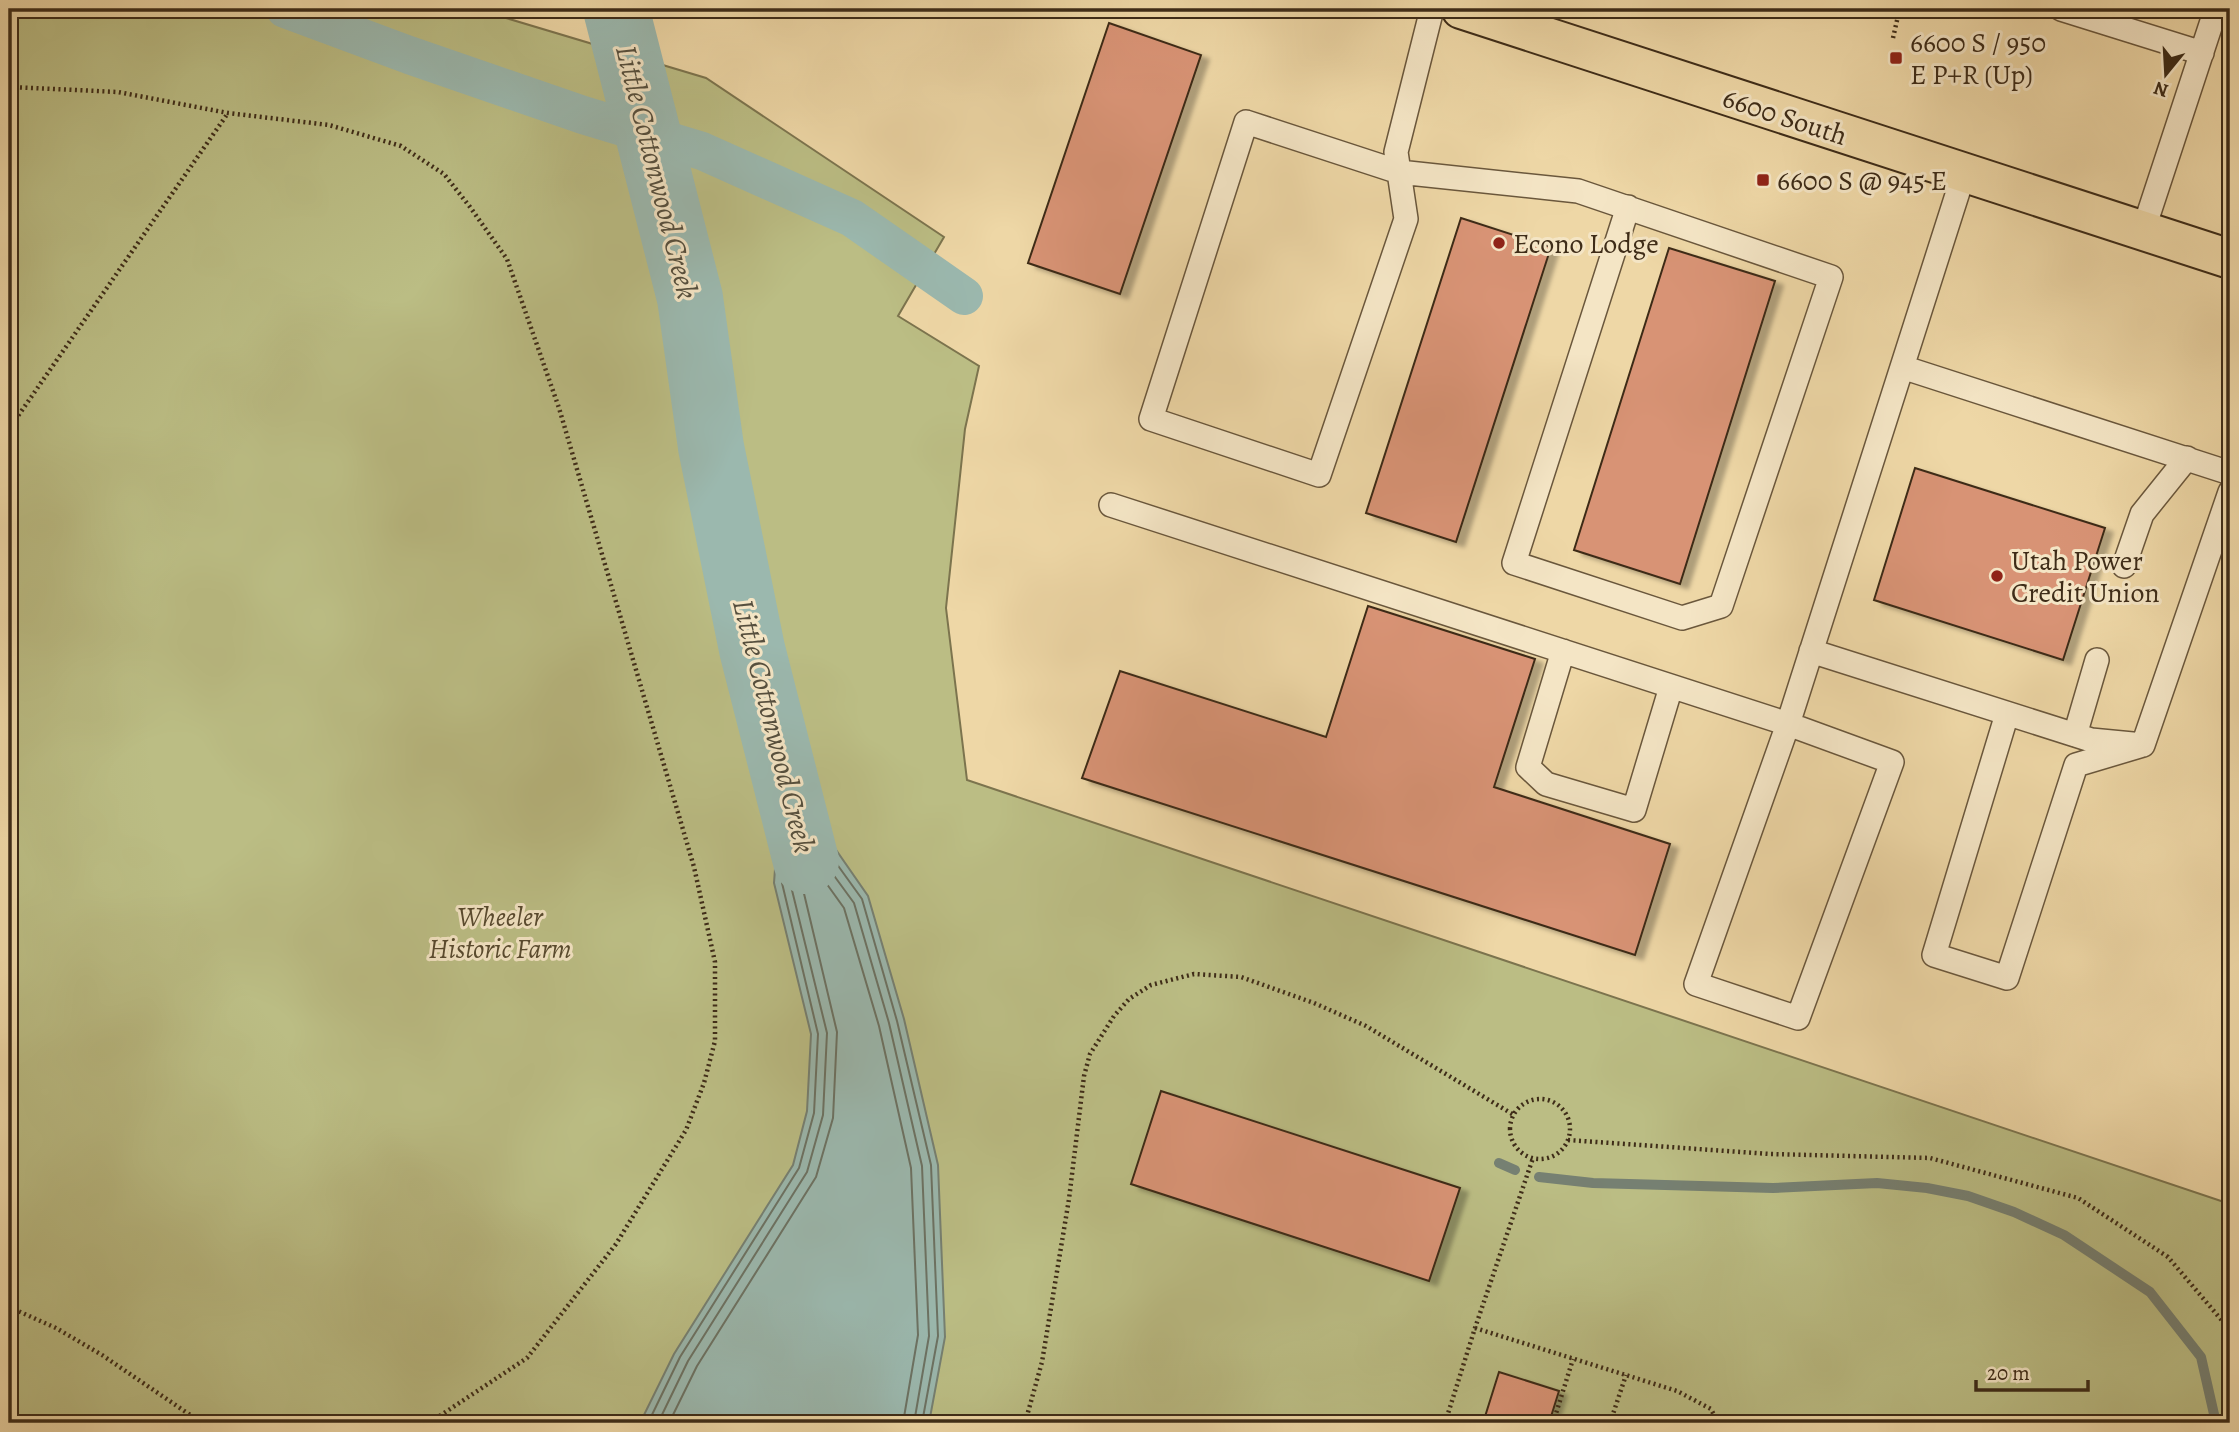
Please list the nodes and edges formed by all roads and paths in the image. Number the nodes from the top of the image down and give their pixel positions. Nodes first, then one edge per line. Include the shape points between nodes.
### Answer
1 (1432, 9) edge
2 (1461, 9) edge
3 (2061, 9) edge
4 (2216, 9) edge
5 (1898, 16) dead end
6 (1893, 38) dead end
7 (2202, 53) junction
8 (9, 87) edge
9 (228, 113) junction
10 (1399, 172) junction
11 (1964, 173) junction
12 (1628, 207) junction
13 (2143, 230) junction
14 (2230, 259) edge
15 (1902, 367) junction
16 (9, 429) edge
17 (2188, 458) junction
18 (2230, 473) edge
19 (2230, 492) edge
20 (1111, 505) dead end
21 (2124, 566) dead end
22 (1563, 651) junction
23 (1811, 651) junction
24 (2097, 660) dead end
25 (1671, 687) junction
26 (2007, 714) junction
27 (1788, 724) junction
28 (2075, 735) junction
29 (2143, 745) junction
30 (1514, 1115) junction
31 (1568, 1140) junction
32 (1533, 1158) junction
33 (9, 1307) edge
34 (1475, 1328) junction
35 (2230, 1330) edge
36 (1573, 1359) junction
37 (1626, 1375) junction
38 (1553, 1422) edge
39 (202, 1423) edge
40 (429, 1423) edge
41 (1025, 1423) edge
42 (1445, 1423) edge
43 (1565, 1423) edge
44 (1610, 1423) edge
45 (1718, 1423) edge

1 - 10 lane via 1396,152
2 - 11 main road, 6600 South
3 - 7 lane
4 - 7 lane
5 - 6 path
7 - 13 lane
8 - 9 path via 118,92
9 - 16 path
9 - 40 path via 329,125 401,146 444,174 507,259 559,408 694,867 715,962 715,1041 704,1083 686,1130 616,1244 527,1358
10 - 10 lane via 1406,219 1319,475 1151,419 1246,122
10 - 12 lane via 1577,191
11 - 13 main road, 6600 South
11 - 15 lane
12 - 12 lane via 1831,277 1721,606 1682,618 1514,563
13 - 14 main road, 6600 South
15 - 17 lane
15 - 23 lane
17 - 18 lane
17 - 21 lane via 2142,514
19 - 29 lane
20 - 22 lane
22 - 25 lane
22 - 25 lane via 1528,767 1546,784 1634,810
23 - 26 lane
23 - 27 lane
24 - 28 lane
25 - 27 lane
26 - 28 lane
26 - 29 lane via 1934,955 2007,978 2076,765
27 - 27 lane via 1696,984 1798,1018 1892,762
28 - 29 lane
30 - 31 path via 1525,1103 1553,1102 1567,1115
30 - 32 path via 1511,1138
30 - 41 path via 1366,1026 1241,977 1194,974 1152,985 1129,999 1090,1054 1084,1076 1042,1362
31 - 32 path via 1552,1156
31 - 35 path via 1770,1154 1930,1158 2078,1198 2168,1257
32 - 34 path
33 - 39 path via 68,1335
34 - 36 path
34 - 42 path
36 - 37 path
36 - 38 path
37 - 44 path
37 - 45 path via 1677,1391 1711,1409
38 - 43 path

